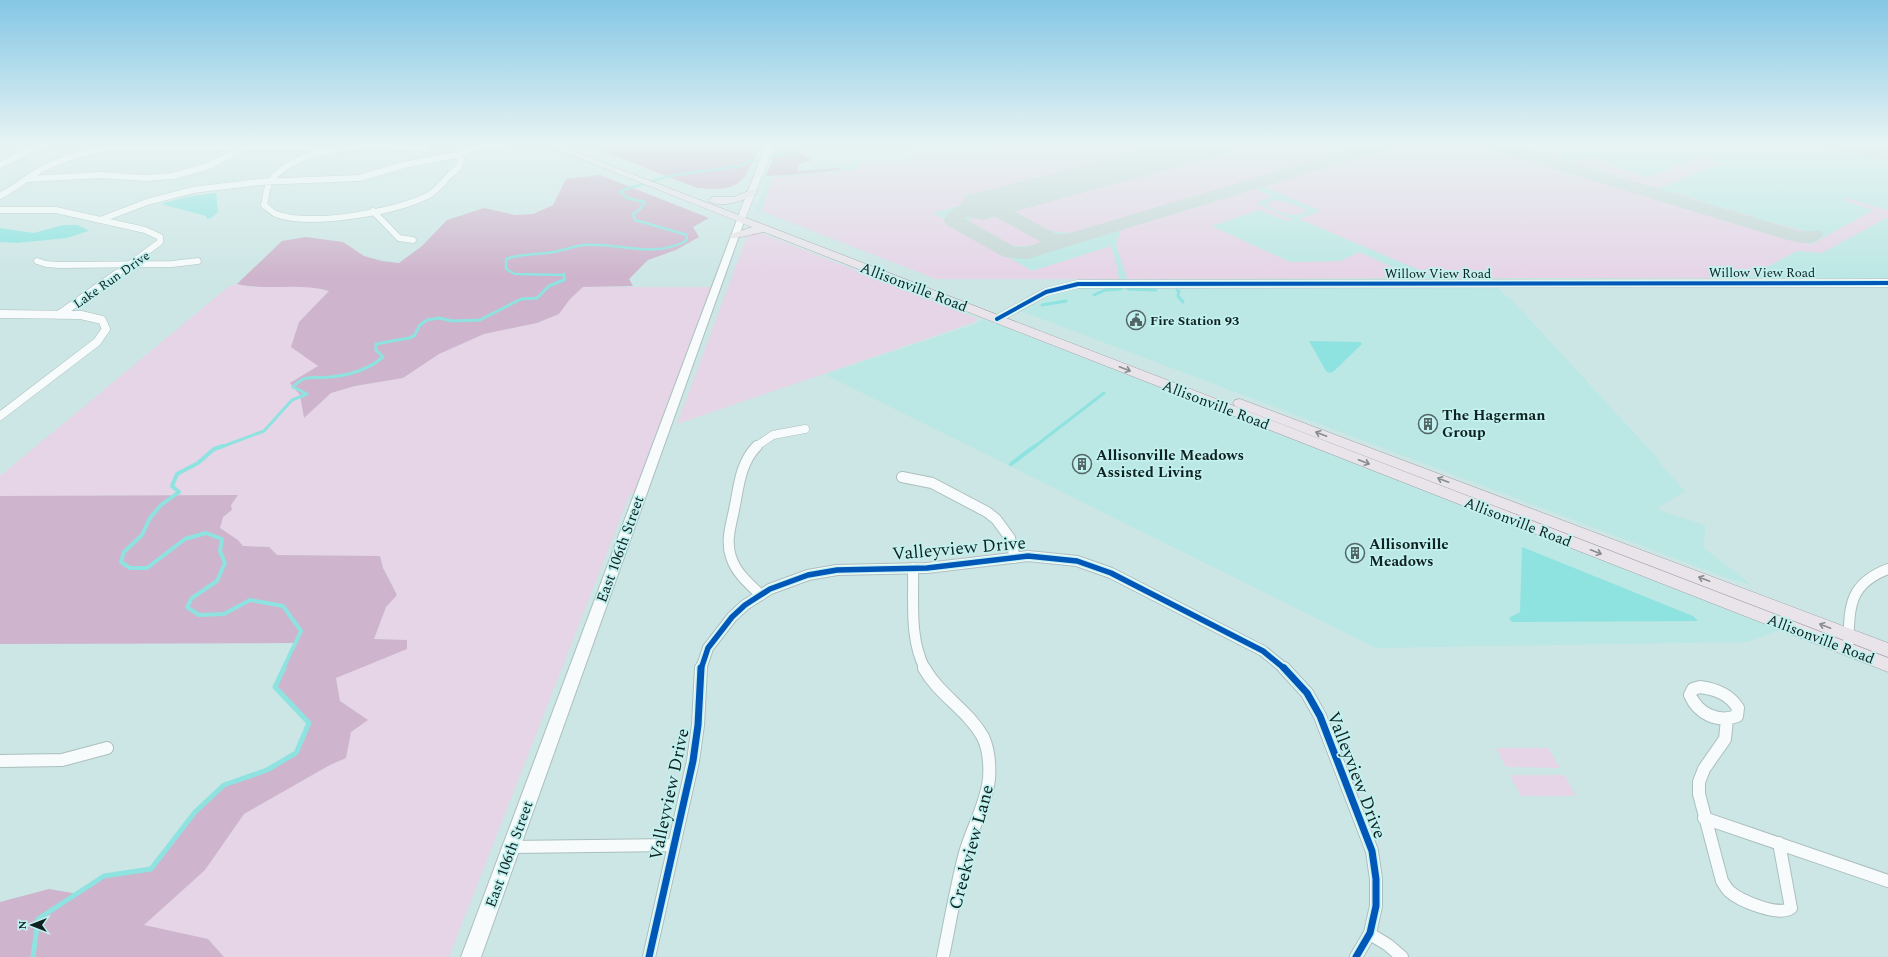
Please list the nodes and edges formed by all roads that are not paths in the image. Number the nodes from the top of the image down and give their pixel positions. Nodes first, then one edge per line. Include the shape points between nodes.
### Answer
1 (13, 188) edge
2 (209, 188) edge
3 (269, 188) edge
4 (437, 188) edge
5 (662, 188) edge
6 (680, 188) edge
7 (755, 188) edge
8 (753, 192) junction
9 (0, 196) edge
10 (713, 200) junction
11 (0, 210) edge
12 (373, 211) junction
13 (743, 216) junction
14 (100, 220) junction
15 (767, 229) junction
16 (735, 236) junction
17 (413, 240) dead end
18 (37, 261) dead end
19 (198, 261) dead end
20 (131, 265) junction
21 (1888, 283) edge
22 (0, 314) edge
23 (60, 314) junction
24 (1002, 316) junction
25 (4, 410) edge
26 (0, 416) edge
27 (805, 429) dead end
28 (902, 477) dead end
29 (1015, 558) junction
30 (913, 568) junction
31 (1888, 569) edge
32 (761, 595) junction
33 (1848, 642) junction
34 (1888, 650) edge
35 (1888, 665) edge
36 (1727, 719) dead end
37 (107, 748) dead end
38 (0, 760) edge
39 (1704, 818) junction
40 (1779, 843) junction
41 (673, 845) junction
42 (511, 847) junction
43 (1888, 881) edge
44 (1370, 934) junction
45 (471, 957) edge
46 (649, 957) edge
47 (943, 957) edge
48 (1356, 957) edge
49 (1402, 957) edge

1 - 9 street
2 - 14 street via 147,202
3 - 12 street via 264,205 267,210 284,217 329,218
4 - 12 street via 409,202
5 - 13 main road, Allisonville Road
6 - 10 main road, Allisonville Road
7 - 8 main road, East 106th Street
8 - 10 main road via 733,202
8 - 13 main road, East 106th Street
10 - 13 main road, Allisonville Road
11 - 14 street, Lake Run Drive via 56,210
12 - 17 street via 399,238
13 - 15 main road, Allisonville Road
13 - 16 street, East 106th Street
13 - 24 main road, Allisonville Road
14 - 20 street, Lake Run Drive via 145,230 160,237 157,246
15 - 16 main road via 747,230
15 - 24 main road, Allisonville Road
16 - 42 street, East 106th Street
18 - 20 street via 58,265
19 - 20 street
20 - 23 street, Lake Run Drive
21 - 24 street, Willow View Road via 1078,284 1042,293
22 - 23 street
23 - 25 street via 97,317 104,322 104,333 97,342
24 - 33 main road, Allisonville Road
25 - 26 street
27 - 32 street via 785,431 762,441 747,458 742,475 728,536 729,547 737,570
28 - 29 street via 932,483 988,512 1007,533
29 - 30 street, Valleyview Drive
29 - 44 street, Valleyview Drive via 1042,556 1077,561 1111,573 1263,651 1308,693 1320,716 1372,851 1377,893 1375,920
30 - 32 street, Valleyview Drive via 837,570 788,582
30 - 47 street, Creekview Lane via 916,646 919,658 981,736 988,751 990,770 985,802 965,854
31 - 33 street via 1864,580 1858,587 1851,607
32 - 41 street, Valleyview Drive via 732,617 708,648 700,671 698,725 693,761
33 - 34 main road, Allisonville Road
33 - 35 main road, Allisonville Road
36 - 39 street via 1725,739 1704,769 1699,782
37 - 38 street via 62,760
39 - 40 street
39 - 40 street via 1722,881 1729,891 1752,904 1786,911 1791,908 1791,900
40 - 43 street
41 - 42 street
41 - 46 street, Valleyview Drive
42 - 45 street, East 106th Street
44 - 48 street, Valleyview Drive
44 - 49 street

